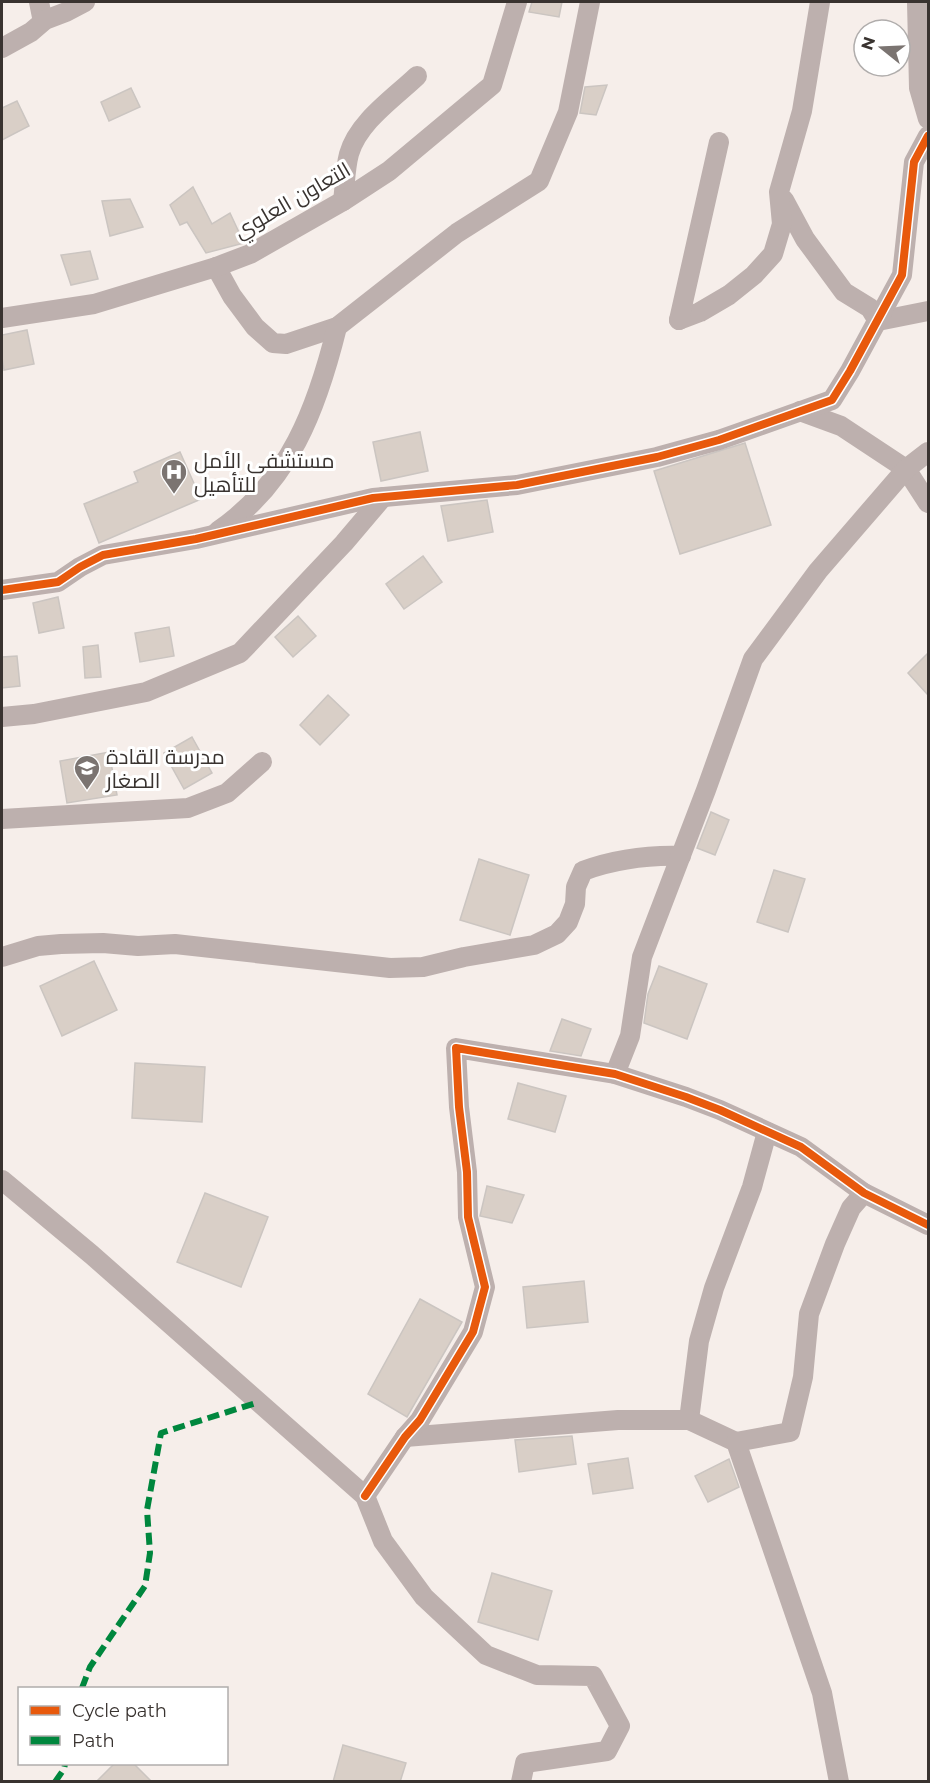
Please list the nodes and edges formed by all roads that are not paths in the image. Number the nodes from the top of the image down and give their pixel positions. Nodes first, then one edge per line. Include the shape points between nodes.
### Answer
1 (85, 2) edge
2 (517, 2) edge
3 (590, 2) edge
4 (820, 2) edge
5 (916, 2) edge
6 (42, 11) edge
7 (2, 48) edge
8 (417, 76) dead end
9 (928, 119) edge
10 (928, 136) edge
11 (719, 142) dead end
12 (349, 154) junction
13 (331, 164) dead end
14 (779, 192) junction
15 (343, 201) junction
16 (216, 267) junction
17 (928, 311) edge
18 (2, 318) edge
19 (878, 321) junction
20 (337, 327) junction
21 (800, 411) junction
22 (928, 452) edge
23 (906, 469) junction
24 (382, 497) junction
25 (928, 503) edge
26 (211, 536) junction
27 (2, 590) edge
28 (2, 717) edge
29 (262, 762) dead end
30 (2, 819) edge
31 (681, 856) junction
32 (2, 957) edge
33 (615, 1074) junction
34 (767, 1132) junction
35 (2, 1180) edge
36 (864, 1192) junction
37 (928, 1225) edge
38 (689, 1420) junction
39 (405, 1437) junction
40 (736, 1442) junction
41 (365, 1496) junction
42 (521, 1782) edge
43 (839, 1782) edge

1 - 6 street via 66,12
2 - 15 street, التعاون العلوي via 492,85 389,171
3 - 20 street via 568,112 539,182 457,232
4 - 14 street via 802,111
5 - 9 street via 919,88
6 - 7 street via 31,32
8 - 12 street via 372,118
10 - 19 street via 914,162 902,275
11 - 14 street via 679,320 729,295 773,254 782,224
12 - 13 street
12 - 15 street
14 - 19 street via 805,239 843,292 870,308
15 - 16 street, التعاون العلوي via 250,254
16 - 18 street, التعاون العلوي via 94,304
16 - 20 street via 249,319 273,343 286,344
17 - 19 street
19 - 21 street via 832,400
20 - 26 street via 326,374 293,452 267,487 235,519
21 - 23 street via 841,426
21 - 24 street via 657,457 517,485
22 - 23 street
23 - 25 street
23 - 31 street via 818,571 753,659
24 - 26 street
24 - 28 street via 240,653 146,692
26 - 27 street via 103,555 58,582
29 - 30 street via 227,793 188,808
31 - 32 street via 649,855 583,871 576,887 576,904 557,934 534,945 423,967 390,968 175,944 38,946
31 - 33 street via 642,957 630,1036
33 - 34 street via 686,1096
33 - 39 street via 456,1048 468,1217 485,1287 473,1332 420,1420
34 - 36 street via 801,1147
34 - 38 street via 699,1341
35 - 41 street
36 - 37 street
36 - 40 street via 851,1208 809,1314 803,1377 790,1432
38 - 39 street via 618,1420
38 - 40 street
39 - 41 street
40 - 43 street via 822,1693
41 - 42 street via 383,1541 424,1597 486,1655 537,1675 593,1676 620,1726 606,1751 525,1763

